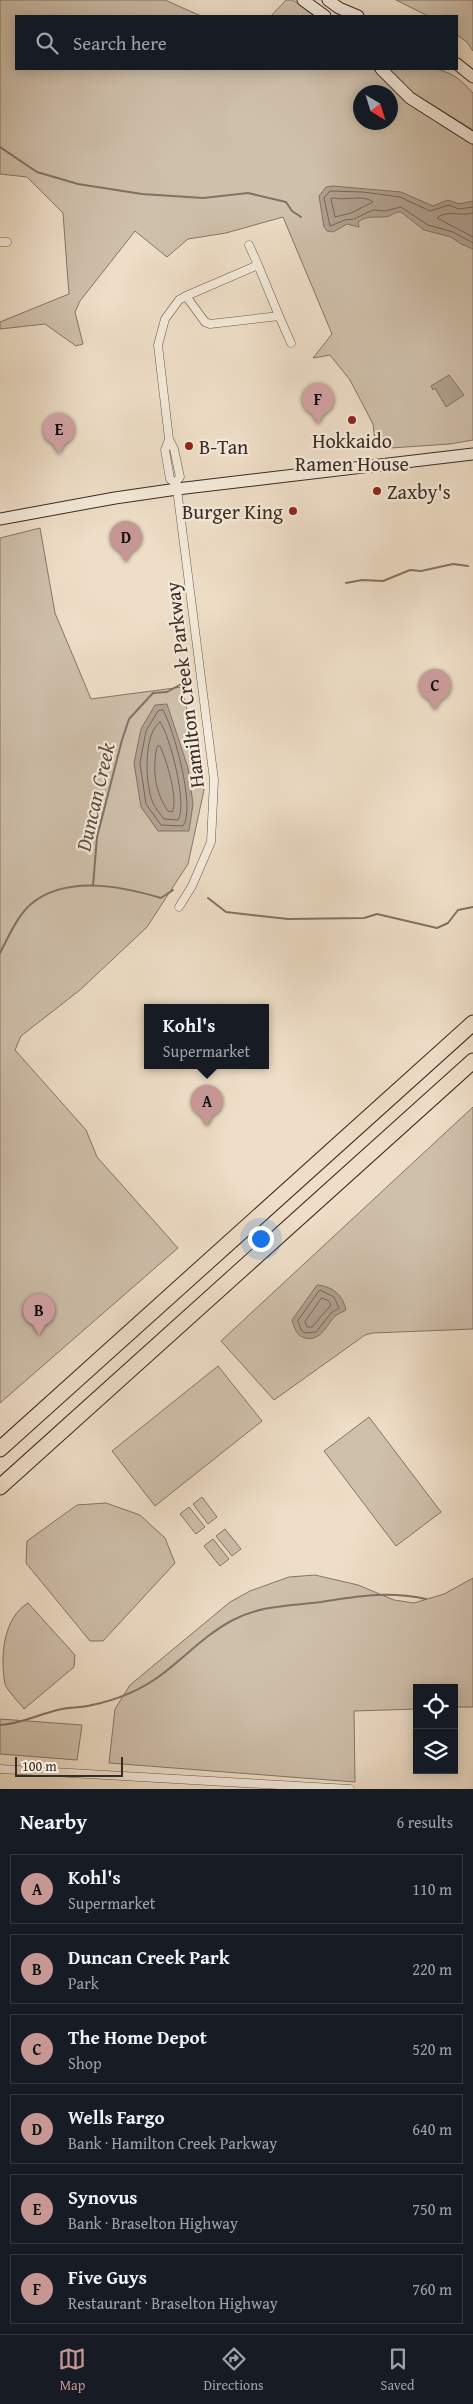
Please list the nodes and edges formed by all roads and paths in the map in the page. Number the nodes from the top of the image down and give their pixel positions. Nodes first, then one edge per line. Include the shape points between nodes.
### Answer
1 (303, 0) edge
2 (328, 0) edge
3 (324, 15) edge
4 (356, 15) edge
5 (458, 65) edge
6 (382, 70) edge
7 (473, 77) edge
8 (473, 138) edge
9 (249, 245) dead end
10 (258, 265) junction
11 (186, 296) junction
12 (279, 316) junction
13 (292, 343) dead end
14 (473, 454) edge
15 (176, 486) junction
16 (0, 519) edge
17 (179, 907) dead end
18 (473, 1023) edge
19 (473, 1062) edge
20 (0, 1449) edge
21 (0, 1488) edge
22 (0, 1769) edge
23 (350, 1789) edge

1 - 3 main road
2 - 4 main road
5 - 7 main road
6 - 8 main road via 410,98
9 - 10 street
10 - 11 street, Hamilton Creek Parkway
10 - 12 street
11 - 12 street via 210,324
11 - 15 street, Hamilton Creek Parkway via 165,319 158,345 169,439 180,477
12 - 13 street
14 - 15 main road
15 - 16 main road
15 - 17 street, Hamilton Creek Parkway via 214,780 211,842
18 - 20 highway
19 - 21 highway
22 - 23 street

